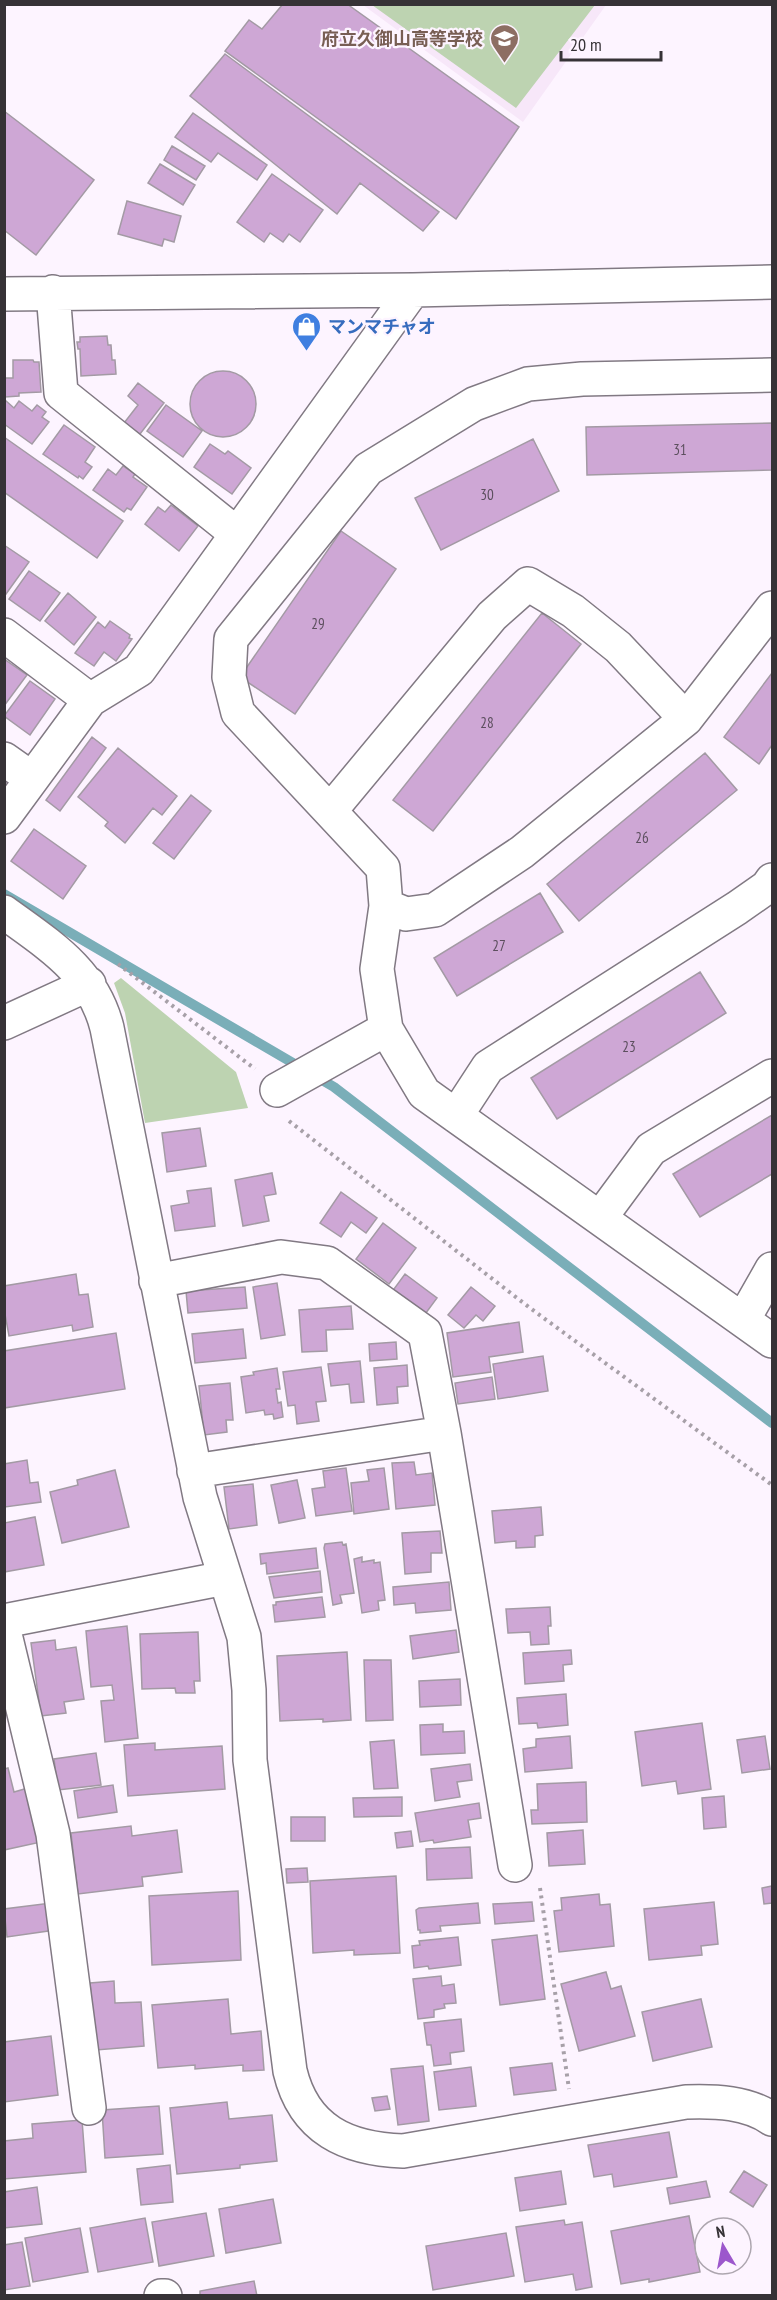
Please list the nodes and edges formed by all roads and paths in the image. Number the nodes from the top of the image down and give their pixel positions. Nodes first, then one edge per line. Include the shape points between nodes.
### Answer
1 (766, 274) edge
2 (413, 290) junction
3 (53, 292) junction
4 (4, 294) edge
5 (772, 375) edge
6 (237, 534) junction
7 (772, 608) edge
8 (4, 635) edge
9 (90, 700) junction
10 (686, 719) junction
11 (4, 759) edge
12 (31, 778) junction
13 (330, 812) junction
14 (4, 817) edge
15 (772, 880) edge
16 (386, 906) junction
17 (4, 912) edge
18 (114, 961) dead end
19 (89, 984) junction
20 (4, 1023) edge
21 (386, 1029) junction
22 (772, 1076) edge
23 (277, 1090) junction
24 (456, 1116) junction
25 (600, 1218) junction
26 (772, 1269) edge
27 (156, 1281) junction
28 (743, 1320) junction
29 (772, 1341) edge
30 (444, 1433) junction
31 (194, 1471) junction
32 (772, 1485) edge
33 (225, 1578) junction
34 (4, 1621) edge
35 (4, 1630) edge
36 (515, 1865) joint
37 (89, 2108) dead end
38 (772, 2119) edge
39 (574, 2122) junction

1 - 2 street
2 - 3 street
2 - 6 street
3 - 4 street
3 - 6 street via 61,393
5 - 13 street via 582,379 528,384 474,404 368,469 231,639 229,677 238,713
6 - 9 street via 139,670
7 - 10 street
8 - 9 street
9 - 12 street
10 - 13 street via 618,647 573,611 528,584 492,616
10 - 16 street via 522,852 435,910 406,914
11 - 12 street
12 - 14 street
13 - 16 street via 383,868
15 - 24 street via 737,908 489,1067
16 - 21 street via 377,969
17 - 19 street via 56,951
18 - 23 path via 245,1059
19 - 20 street
19 - 27 street via 108,1028
21 - 23 street
21 - 24 street via 424,1093
22 - 25 street via 651,1149
23 - 32 path via 290,1124 530,1308
24 - 25 street
25 - 28 street
26 - 28 street
27 - 30 street via 281,1257 327,1263 425,1333
27 - 31 street
28 - 29 street
30 - 31 street
30 - 36 street
31 - 33 street
33 - 34 street
33 - 39 street via 244,1637 250,1760 290,2071 300,2101 333,2135 360,2147 382,2150 403,2151
35 - 37 street via 52,1834
36 - 39 path via 539,1886
38 - 39 street via 739,2105 698,2101

